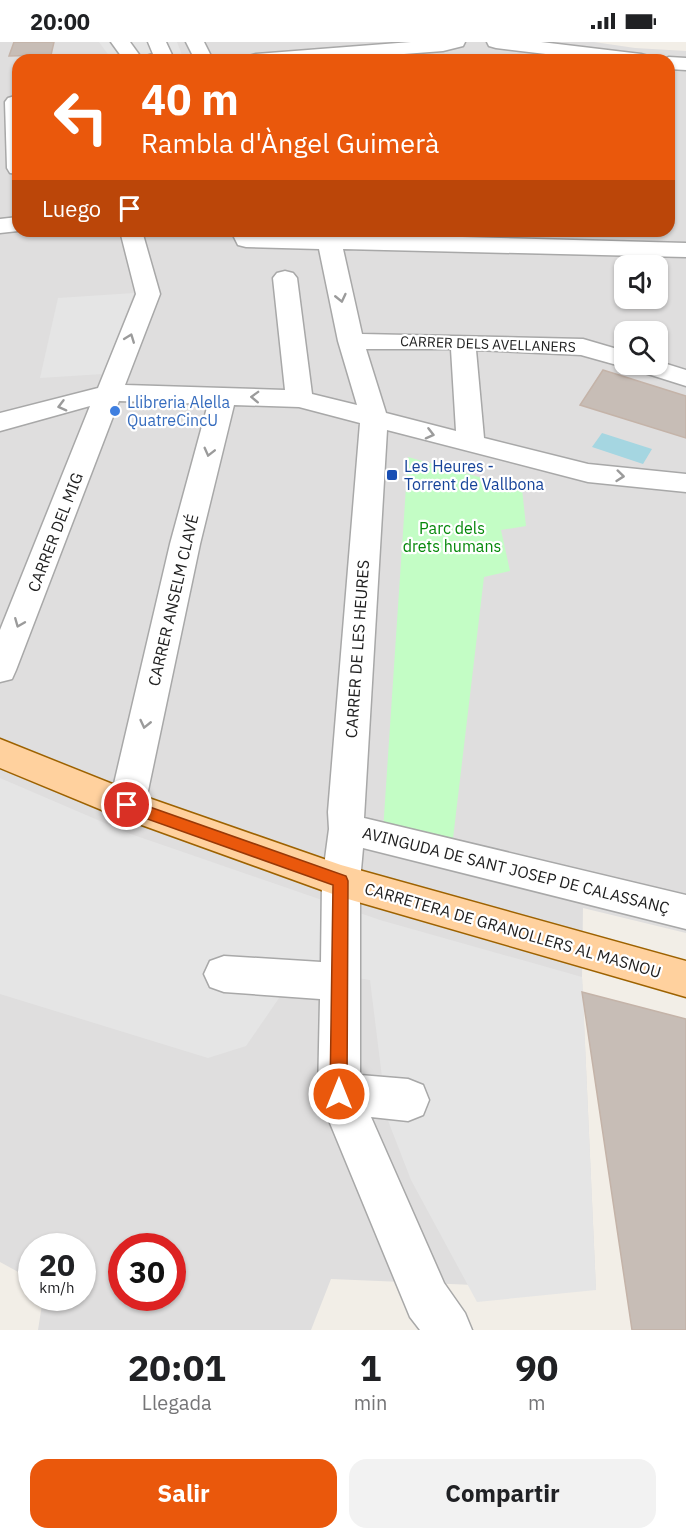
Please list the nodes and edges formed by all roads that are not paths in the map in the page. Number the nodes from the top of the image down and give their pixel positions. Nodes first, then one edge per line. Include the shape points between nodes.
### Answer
1 (120, 42) edge
2 (456, 42) edge
3 (495, 42) edge
4 (129, 54) edge
5 (331, 54) edge
6 (592, 54) edge
7 (133, 237) edge
8 (265, 237) edge
9 (329, 240) junction
10 (686, 250) edge
11 (285, 278) dead end
12 (351, 341) junction
13 (463, 342) junction
14 (614, 356) edge
15 (668, 372) edge
16 (686, 378) edge
17 (109, 393) junction
18 (223, 396) junction
19 (299, 399) junction
20 (374, 418) junction
21 (0, 422) edge
22 (471, 444) junction
23 (686, 483) edge
24 (0, 670) edge
25 (0, 753) edge
26 (127, 805) junction
27 (347, 829) junction
28 (340, 881) junction
29 (686, 912) edge
30 (224, 974) dead end
31 (686, 979) edge
32 (340, 982) junction
33 (339, 1094) junction
34 (408, 1100) dead end
35 (438, 1315) edge

1 - 4 street
2 - 5 street
3 - 6 street
17 -> 7 street, CARRER DEL MIG via 147,294
8 - 9 street
9 - 10 street
9 -> 12 street
11 - 19 street
12 - 13 street, CARRER DELS AVELLANERS
12 - 20 street
13 - 14 street, CARRER DELS AVELLANERS via 583,347
13 - 22 street
15 - 16 street
17 - 18 street
17 -> 21 street
17 -> 24 street, CARRER DEL MIG
19 -> 18 street
18 -> 26 street, CARRER ANSELM CLAVÉ via 185,544
19 - 20 street
20 -> 22 street
20 - 27 street, CARRER DE LES HEURES
22 -> 23 street via 588,473
25 - 26 main road, CARRETERA DE GRANOLLERS AL MASNOU
26 - 28 main road, CARRETERA DE GRANOLLERS AL MASNOU
27 - 28 street, CARRER DE LES HEURES
27 - 29 street, AVINGUDA DE SANT JOSEP DE CALASSANÇ
28 - 31 main road, CARRETERA DE GRANOLLERS AL MASNOU
28 - 32 street, CARRER DE LES HEURES
30 - 32 street
32 - 33 street, CARRER DE LES HEURES
33 - 34 street
33 - 35 street

